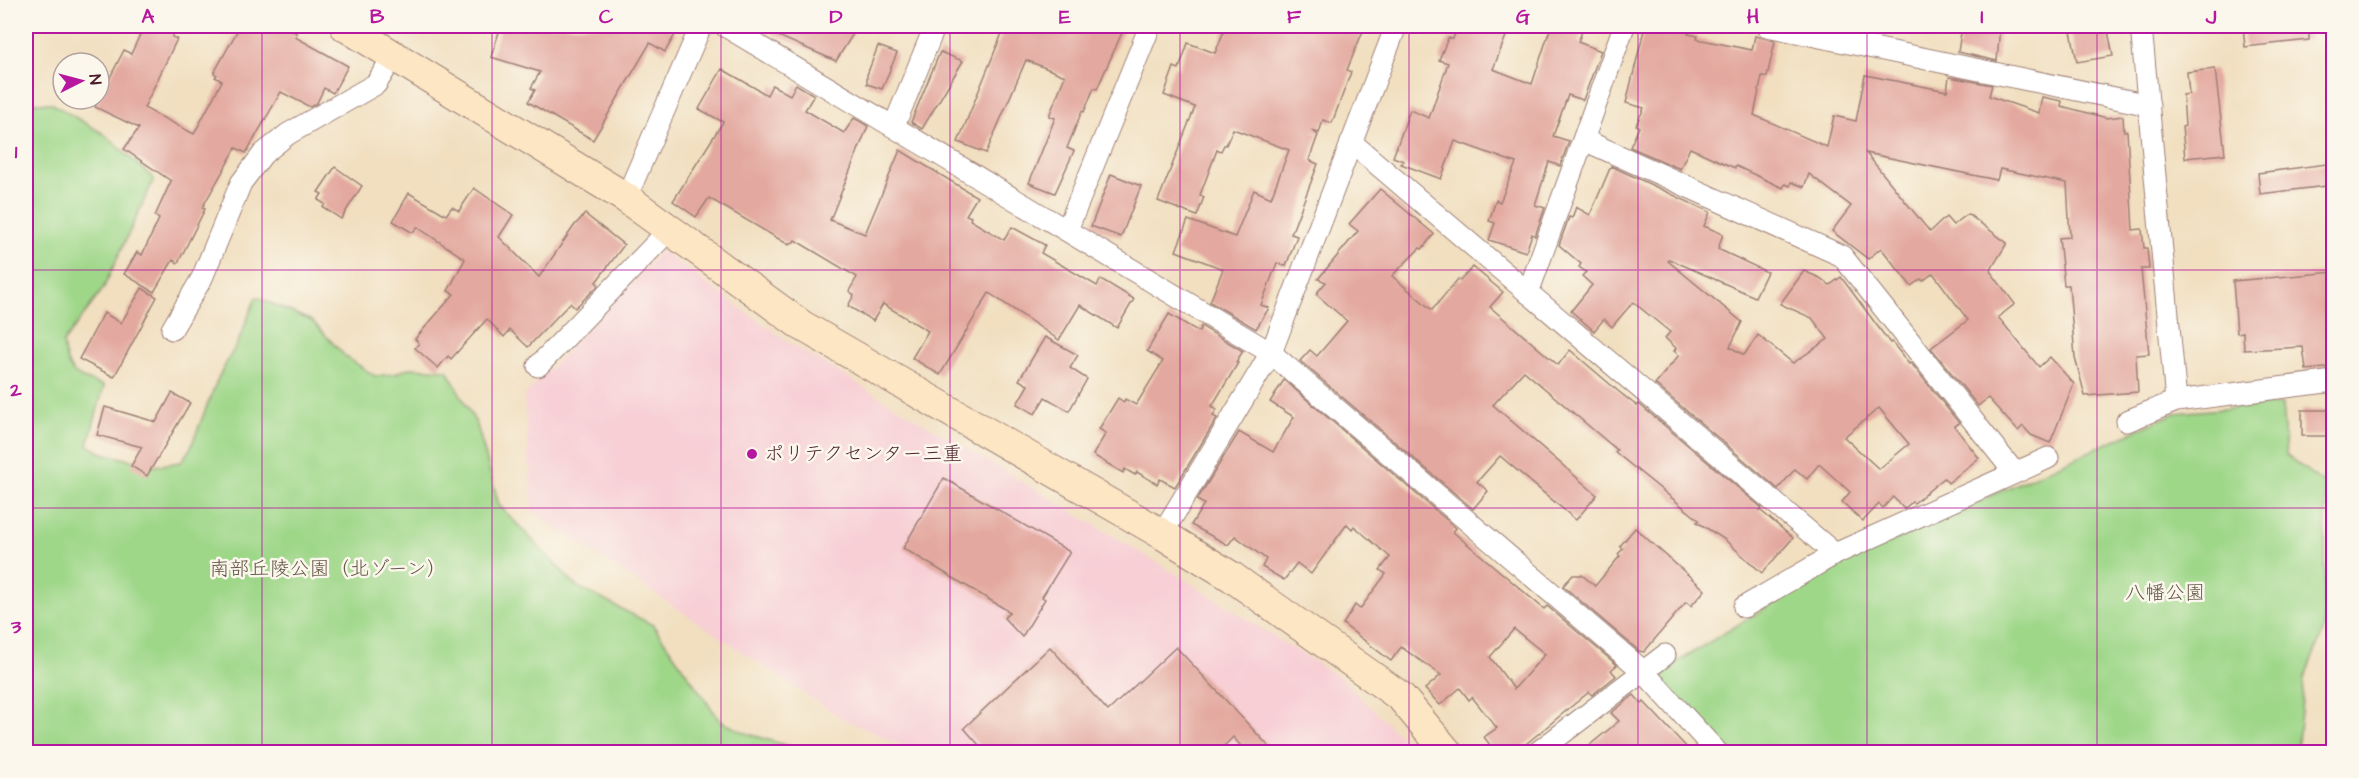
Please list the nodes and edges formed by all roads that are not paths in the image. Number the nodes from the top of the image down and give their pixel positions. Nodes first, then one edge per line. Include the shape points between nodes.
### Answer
1 (345, 26) edge
2 (701, 26) edge
3 (725, 26) edge
4 (935, 26) edge
5 (1150, 26) edge
6 (1396, 26) edge
7 (1624, 26) edge
8 (1767, 26) edge
9 (2141, 26) edge
10 (395, 54) junction
11 (2149, 105) junction
12 (894, 126) junction
13 (1584, 140) junction
14 (1351, 142) junction
15 (626, 198) junction
16 (669, 230) junction
17 (1067, 230) junction
18 (1528, 293) junction
19 (172, 330) dead end
20 (1271, 353) junction
21 (538, 366) dead end
22 (2334, 381) edge
23 (2176, 401) junction
24 (2127, 421) dead end
25 (2048, 458) dead end
26 (2014, 472) junction
27 (1162, 534) junction
28 (1835, 554) junction
29 (1744, 607) dead end
30 (1665, 655) dead end
31 (1643, 671) junction
32 (1447, 753) edge
33 (1538, 753) edge
34 (1717, 753) edge

1 - 10 street
2 - 15 street
3 - 12 street
4 - 12 street
5 - 17 street
6 - 14 street
7 - 13 street
8 - 11 street
9 - 11 street
10 - 15 street
10 - 19 street via 376,84 288,134 263,153 241,183 202,278
11 - 23 street
12 - 17 street
13 - 18 street
13 - 26 street via 1842,256
14 - 18 street
14 - 20 street
15 - 16 street
16 - 21 street
16 - 27 street via 801,325
17 - 20 street
18 - 28 street
20 - 27 street
20 - 31 street
22 - 23 street
23 - 24 street
25 - 26 street
26 - 28 street
27 - 32 street via 1232,577 1401,697
28 - 29 street
30 - 31 street
31 - 33 street
31 - 34 street

